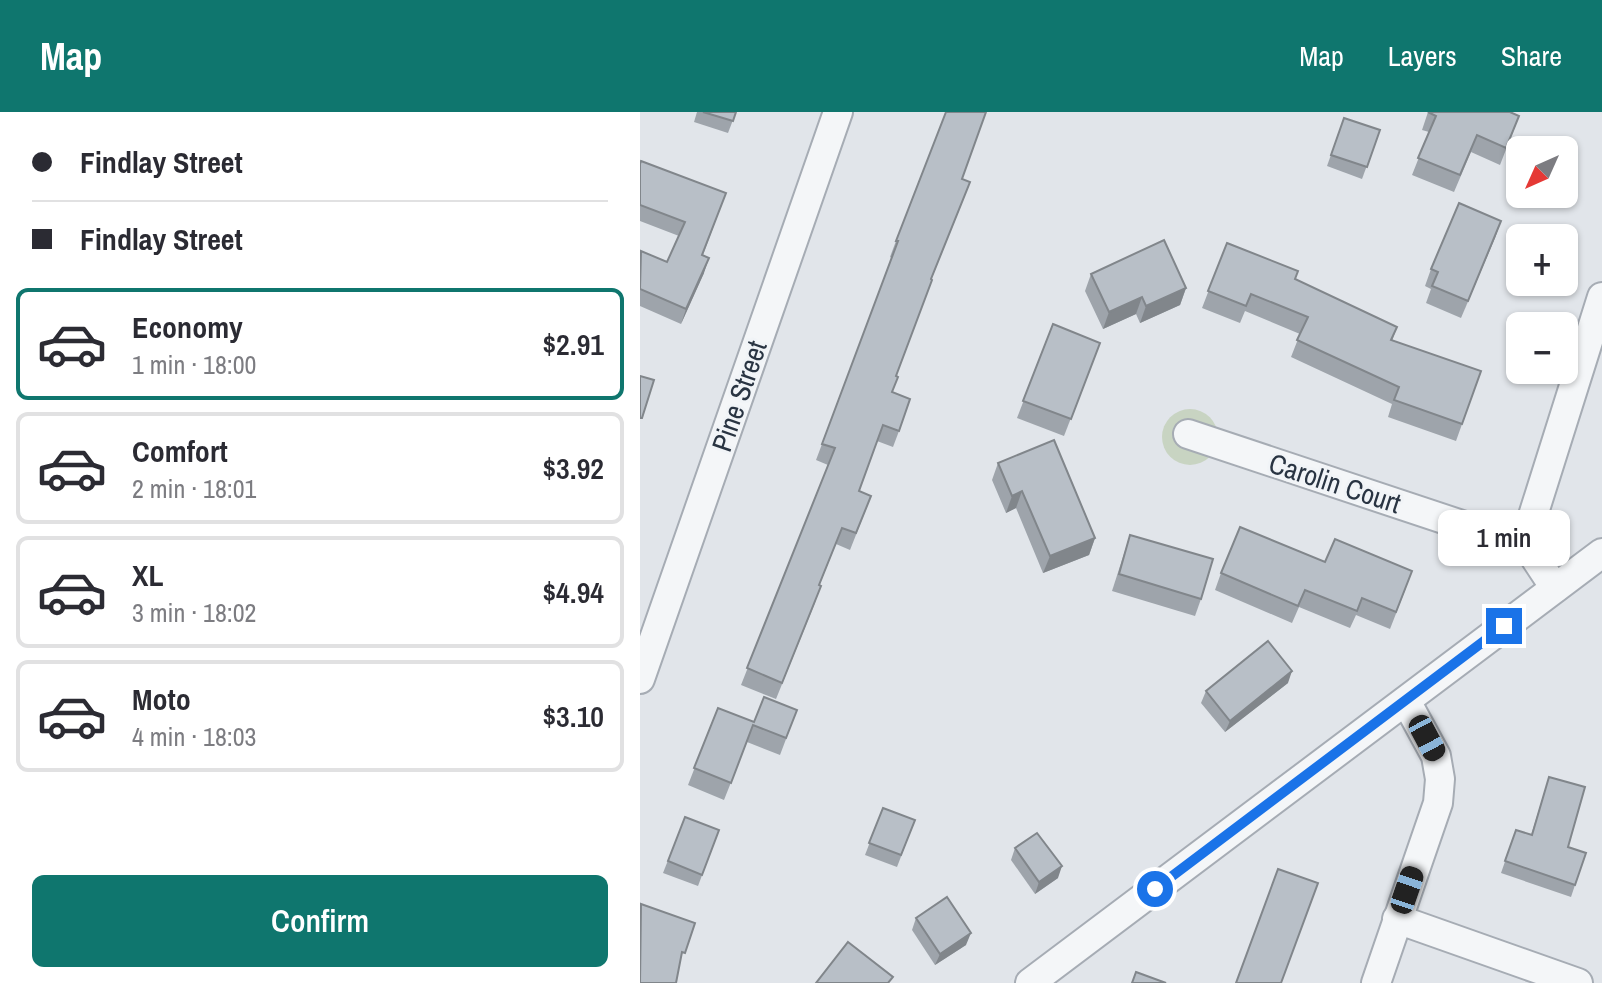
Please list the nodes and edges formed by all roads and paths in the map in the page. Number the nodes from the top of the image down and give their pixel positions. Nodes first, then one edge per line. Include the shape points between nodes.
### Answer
1 (838, 112) edge
2 (1602, 297) edge
3 (1188, 434) dead end
4 (1528, 547) junction
5 (1602, 553) edge
6 (1555, 588) junction
7 (640, 679) edge
8 (1406, 701) junction
9 (1397, 919) junction
10 (1030, 983) edge
11 (1376, 983) edge
12 (1578, 983) edge

1 - 7 street, Pine Street
2 - 4 street via 1531,522
3 - 4 street, Carolin Court
4 - 6 street
5 - 6 street
6 - 8 street
8 - 9 street via 1436,756 1440,779 1438,803
8 - 10 street
9 - 11 street
9 - 12 street

